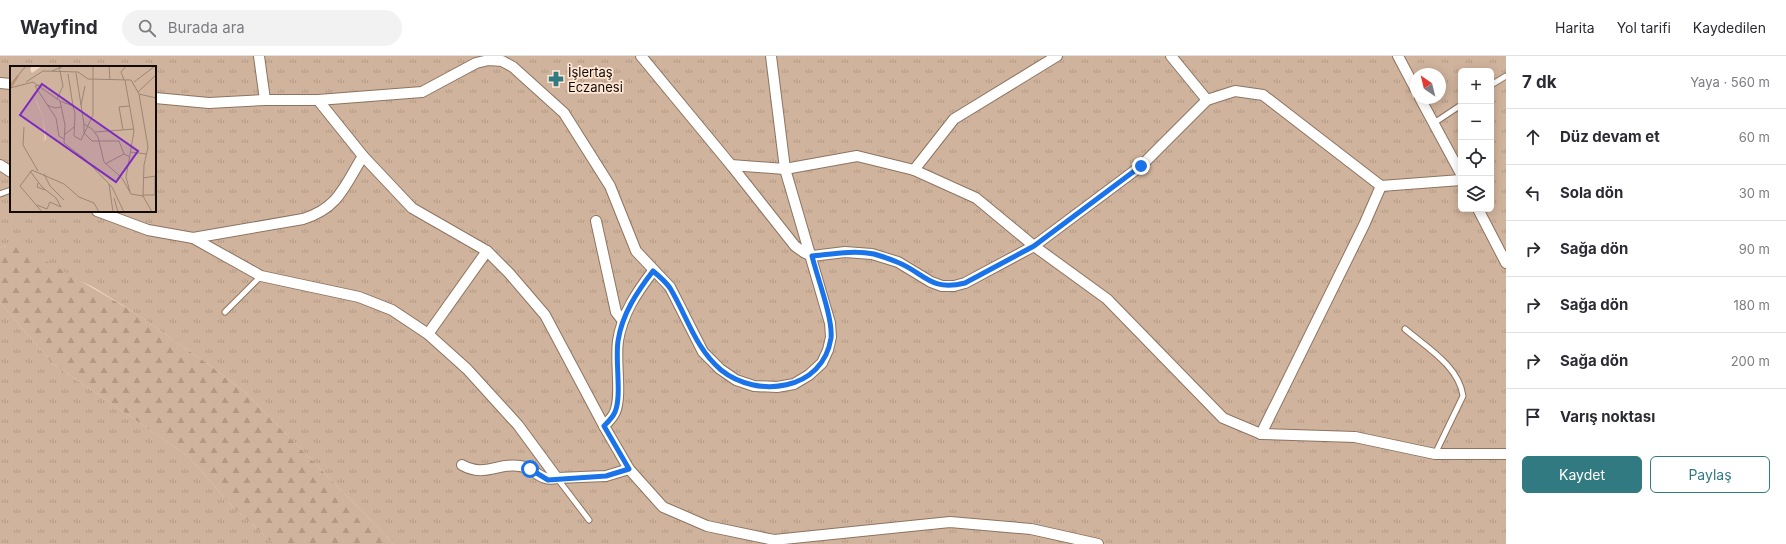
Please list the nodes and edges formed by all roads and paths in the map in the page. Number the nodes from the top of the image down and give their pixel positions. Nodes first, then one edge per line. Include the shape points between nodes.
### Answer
1 (259, 56) edge
2 (641, 56) edge
3 (771, 56) edge
4 (1057, 56) edge
5 (1171, 56) edge
6 (1398, 56) edge
7 (488, 58) edge
8 (1506, 76) edge
9 (1410, 79) edge
10 (0, 83) edge
11 (1494, 83) edge
12 (10, 84) edge
13 (156, 98) edge
14 (265, 100) junction
15 (318, 100) junction
16 (1207, 100) junction
17 (1423, 104) edge
18 (1458, 107) edge
19 (1434, 123) junction
20 (363, 156) junction
21 (0, 165) edge
22 (731, 165) junction
23 (1458, 168) edge
24 (786, 169) junction
25 (914, 170) junction
26 (10, 171) edge
27 (1458, 180) edge
28 (1381, 186) junction
29 (10, 190) edge
30 (0, 194) edge
31 (100, 212) edge
32 (1480, 212) edge
33 (596, 221) dead end
34 (193, 238) junction
35 (1034, 246) junction
36 (486, 252) junction
37 (812, 256) junction
38 (1506, 263) edge
39 (653, 271) junction
40 (261, 276) junction
41 (225, 312) dead end
42 (623, 321) junction
43 (1405, 329) dead end
44 (428, 334) junction
45 (604, 426) junction
46 (1261, 434) junction
47 (1435, 454) junction
48 (1506, 454) edge
49 (462, 465) dead end
50 (629, 469) junction
51 (557, 478) junction
52 (589, 520) dead end
53 (1098, 544) edge

1 - 14 street
2 - 22 street
3 - 24 street
4 - 25 street via 954,119
5 - 16 street
6 - 9 street
7 - 15 street via 422,92
7 - 39 street via 513,66 564,113 610,186 636,251
8 - 11 lane
10 - 12 street
13 - 14 street via 208,103
14 - 15 street
15 - 20 street
16 - 28 street via 1235,91 1263,95
16 - 35 street via 1141,166
17 - 19 street
18 - 19 lane
19 - 23 street
20 - 34 street via 336,200 316,215
20 - 36 street via 412,208
21 - 26 street
22 - 24 street
22 - 37 street via 795,246
24 - 25 street via 857,156
24 - 37 street
25 - 35 street via 976,198
27 - 28 street
28 - 46 street
29 - 30 lane
31 - 34 street via 148,230
32 - 38 street
33 - 42 street via 615,308
34 - 40 street
35 - 37 street via 965,283 954,286 942,286 931,282 898,262 872,254 845,252
35 - 46 street via 1107,299 1223,418
36 - 44 street
36 - 45 street via 509,273 545,315
37 - 39 street via 830,323 831,337 828,350 822,363 809,375 794,384 777,387 754,386 736,380 720,370 703,352 670,287
39 - 42 street via 639,290
40 - 41 lane
40 - 44 street via 377,303
42 - 45 street via 616,356 617,405 615,413
43 - 47 lane via 1450,368 1462,388 1463,396
44 - 51 street via 462,364 518,425
45 - 50 street
46 - 47 street via 1355,437
47 - 48 street
49 - 51 street via 485,471 519,465 542,478
50 - 51 street via 606,476
50 - 53 street via 663,507 707,526 774,540 950,522 1031,529
51 - 52 lane

